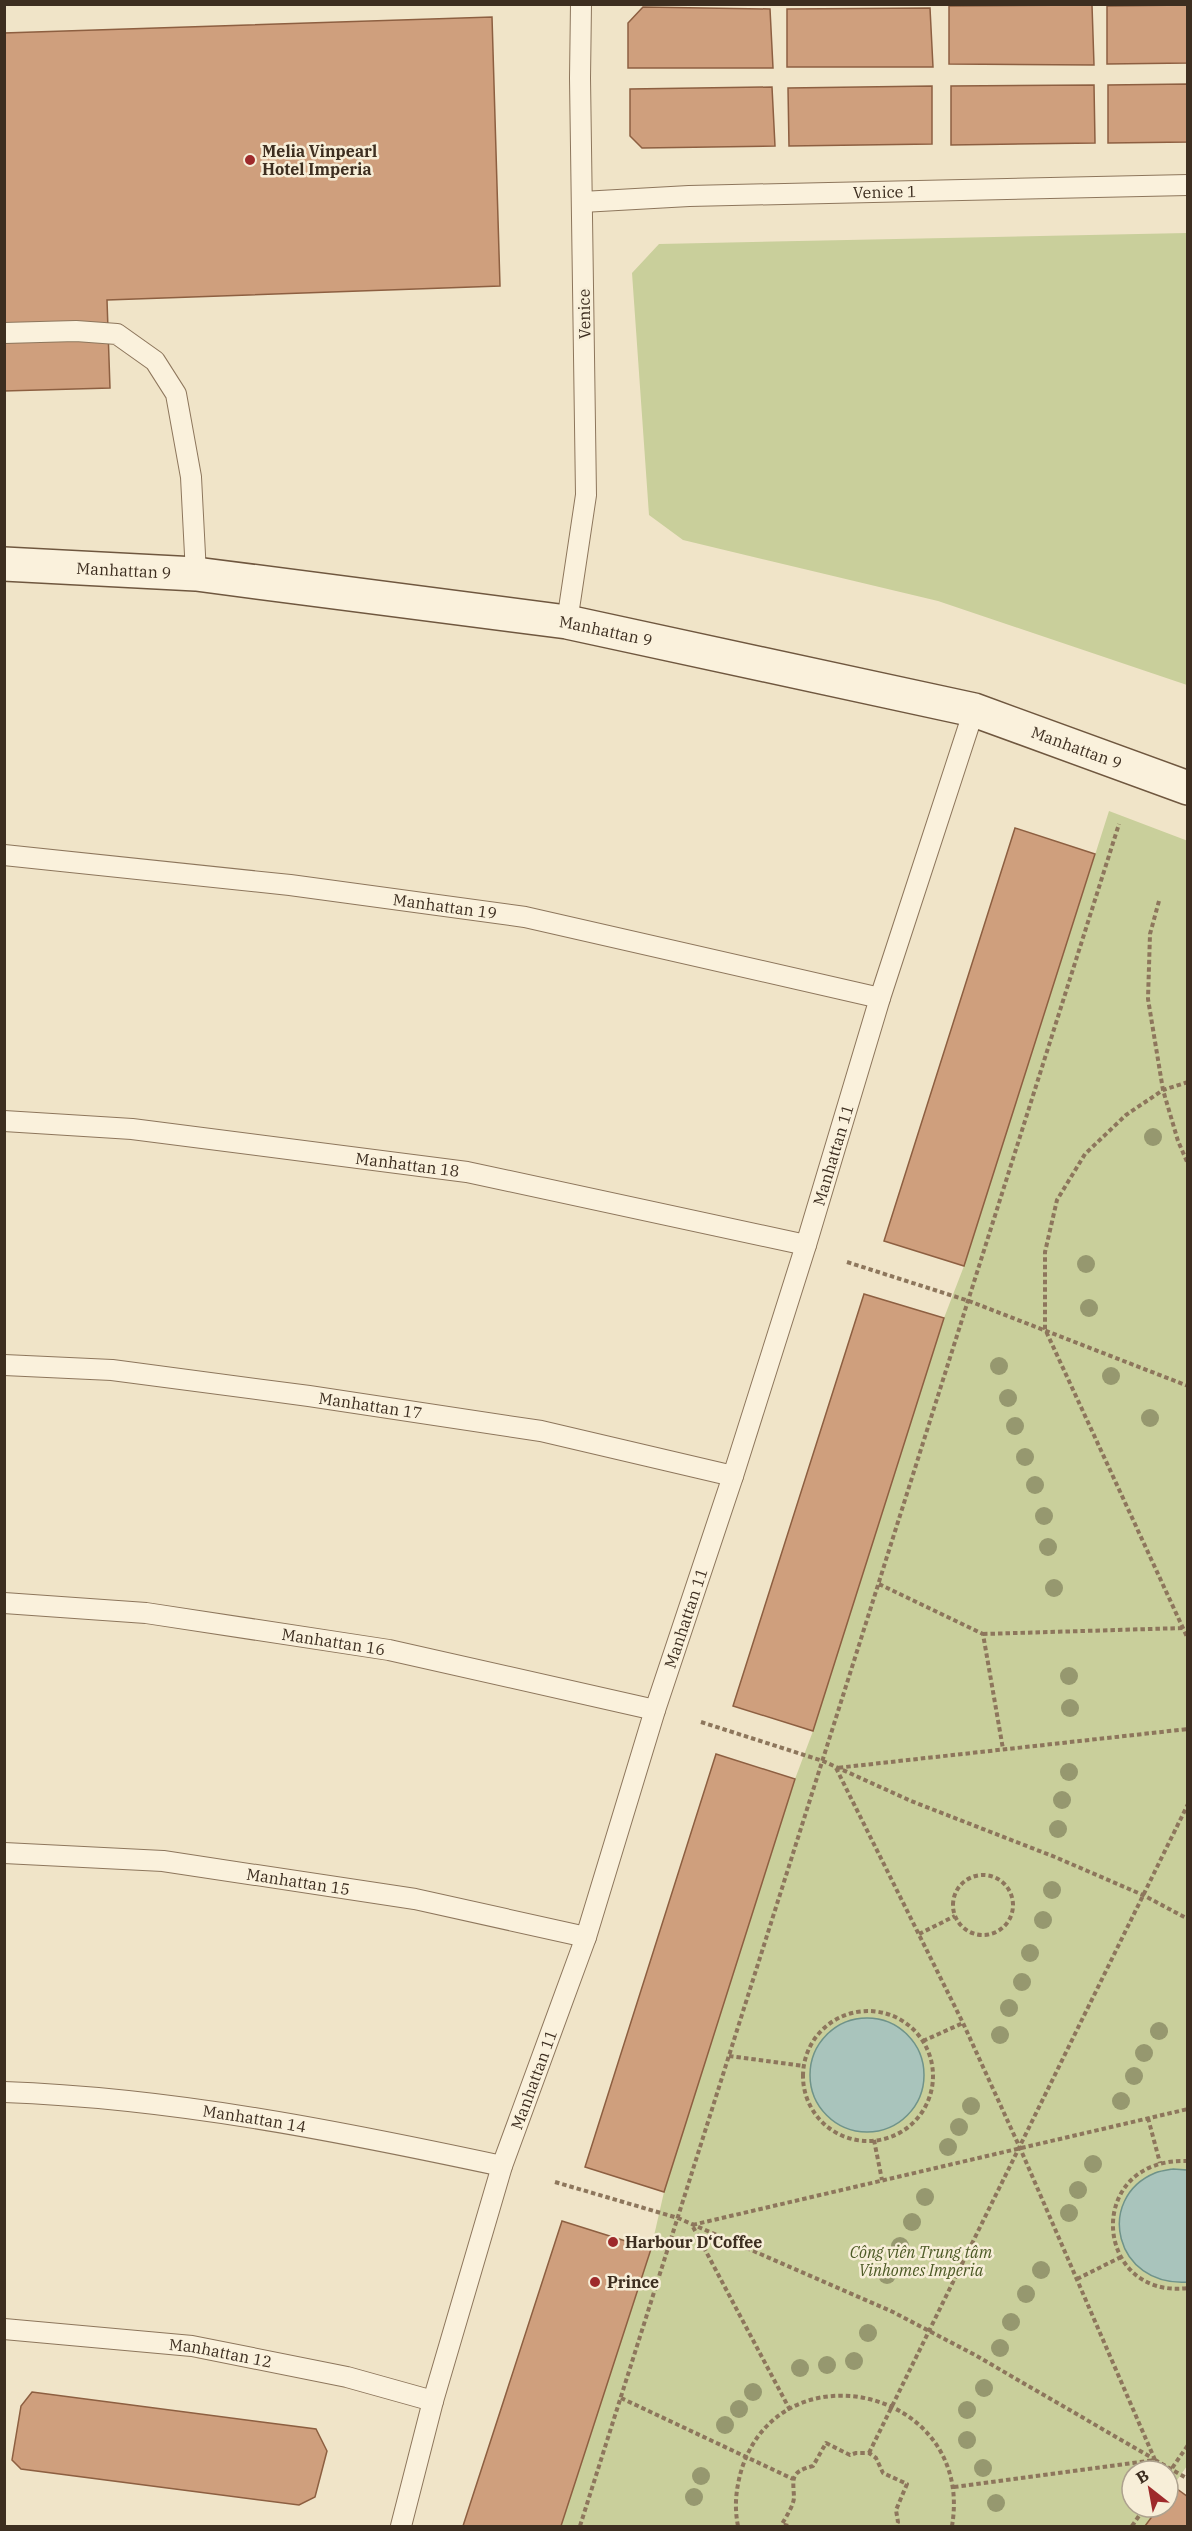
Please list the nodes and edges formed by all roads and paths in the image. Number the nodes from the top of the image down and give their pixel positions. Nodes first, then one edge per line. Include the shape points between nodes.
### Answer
1 (581, 4) edge
2 (1188, 185) edge
3 (582, 202) junction
4 (4, 333) edge
5 (4, 564) edge
6 (196, 574) junction
7 (567, 622) junction
8 (974, 710) junction
9 (1188, 788) edge
10 (1119, 824) dead end
11 (4, 855) edge
12 (1159, 901) dead end
13 (880, 998) junction
14 (1188, 1082) edge
15 (1163, 1090) junction
16 (4, 1121) edge
17 (1188, 1164) edge
18 (806, 1245) junction
19 (847, 1262) dead end
20 (969, 1301) junction
21 (1045, 1329) junction
22 (4, 1365) edge
23 (1188, 1386) edge
24 (733, 1476) junction
25 (879, 1584) junction
26 (4, 1603) edge
27 (1183, 1628) junction
28 (983, 1634) junction
29 (1188, 1639) edge
30 (655, 1710) junction
31 (701, 1722) dead end
32 (1188, 1729) edge
33 (1003, 1749) junction
34 (823, 1761) junction
35 (836, 1768) junction
36 (1188, 1804) edge
37 (4, 1853) edge
38 (1143, 1895) junction
39 (955, 1916) junction
40 (1188, 1919) edge
41 (919, 1934) junction
42 (586, 1937) junction
43 (963, 2023) junction
44 (923, 2041) junction
45 (729, 2056) junction
46 (804, 2066) junction
47 (4, 2092) edge
48 (1188, 2109) edge
49 (1148, 2118) junction
50 (874, 2140) junction
51 (1020, 2148) junction
52 (1188, 2161) edge
53 (1160, 2163) junction
54 (502, 2166) junction
55 (882, 2180) junction
56 (555, 2182) dead end
57 (678, 2218) junction
58 (692, 2225) junction
59 (1121, 2257) junction
60 (1077, 2279) junction
61 (1188, 2288) edge
62 (4, 2329) edge
63 (929, 2331) junction
64 (621, 2398) junction
65 (433, 2402) junction
66 (892, 2406) junction
67 (790, 2410) junction
68 (1188, 2445) edge
69 (869, 2453) junction
70 (746, 2456) junction
71 (1153, 2459) edge
72 (1155, 2459) edge
73 (1178, 2459) edge
74 (1120, 2465) edge
75 (793, 2479) junction
76 (954, 2487) junction
77 (401, 2526) edge
78 (580, 2526) edge
79 (738, 2526) edge
80 (788, 2526) edge
81 (896, 2526) edge
82 (952, 2526) edge

1 - 3 lane, Venice
2 - 3 lane, Venice 1
3 - 7 lane, Venice via 586,495
4 - 6 lane via 117,334 155,361 176,394 191,477
5 - 6 main road, Manhattan 9
6 - 7 main road, Manhattan 9
7 - 8 main road, Manhattan 9
8 - 9 main road, Manhattan 9
8 - 13 lane, Manhattan 11
10 - 20 path
11 - 13 lane, Manhattan 19 via 290,885 525,918
12 - 15 path via 1150,934 1148,999
13 - 18 lane, Manhattan 11
14 - 15 path
15 - 17 path
15 - 21 path via 1126,1115 1085,1154 1057,1200 1045,1252
16 - 18 lane, Manhattan 18 via 132,1129 467,1172
18 - 24 lane, Manhattan 11
19 - 20 path
20 - 21 path
20 - 25 path
21 - 23 path
21 - 27 path
22 - 24 lane, Manhattan 17 via 112,1370 541,1431
24 - 30 lane, Manhattan 11
25 - 28 path
25 - 34 path
26 - 30 lane, Manhattan 16 via 146,1613 389,1650
27 - 28 path
27 - 29 path
28 - 33 path
30 - 42 lane, Manhattan 11
31 - 34 path
32 - 33 path
33 - 35 path
34 - 35 path
34 - 45 path
35 - 38 path
35 - 41 path
36 - 38 path
37 - 42 lane, Manhattan 15 via 164,1861 415,1899
38 - 40 path
38 - 51 path
39 - 39 path via 968,1931 978,1935 998,1931 1011,1915 1012,1894 991,1876 973,1877 954,1897
39 - 41 path
41 - 43 path
42 - 54 lane, Manhattan 11
43 - 44 path
43 - 51 path
44 - 46 path via 901,2019 881,2012 860,2012 840,2017 823,2029 810,2046
44 - 50 path via 933,2069 932,2092 923,2112 908,2128
45 - 46 path
45 - 57 path
46 - 50 path via 804,2088 811,2108 826,2126 844,2137
47 - 54 lane, Manhattan 14 via 160,2104 338,2131
48 - 49 path
49 - 51 path
49 - 53 path
50 - 55 path
51 - 55 path
51 - 60 path
51 - 63 path
52 - 53 path
53 - 59 path via 1132,2178 1119,2195 1113,2215 1113,2237
54 - 65 lane, Manhattan 11
55 - 58 path
56 - 57 path
57 - 58 path
57 - 64 path
58 - 63 path
58 - 67 path
59 - 60 path
59 - 61 path via 1134,2275 1154,2286
60 - 72 path
62 - 65 lane, Manhattan 12 via 192,2346 346,2377
63 - 66 path
63 - 71 path
64 - 70 path
64 - 78 path
65 - 77 lane, Manhattan 11
66 - 67 path via 866,2397 839,2396 812,2400
66 - 69 path
66 - 76 path via 914,2419 933,2438
67 - 70 path via 771,2424
68 - 73 path
69 - 75 path via 850,2455 826,2443 813,2466
69 - 81 path via 883,2473 907,2484 896,2510
70 - 75 path
70 - 79 path via 738,2483
74 - 76 path
75 - 80 path via 794,2499 782,2524
76 - 82 path

